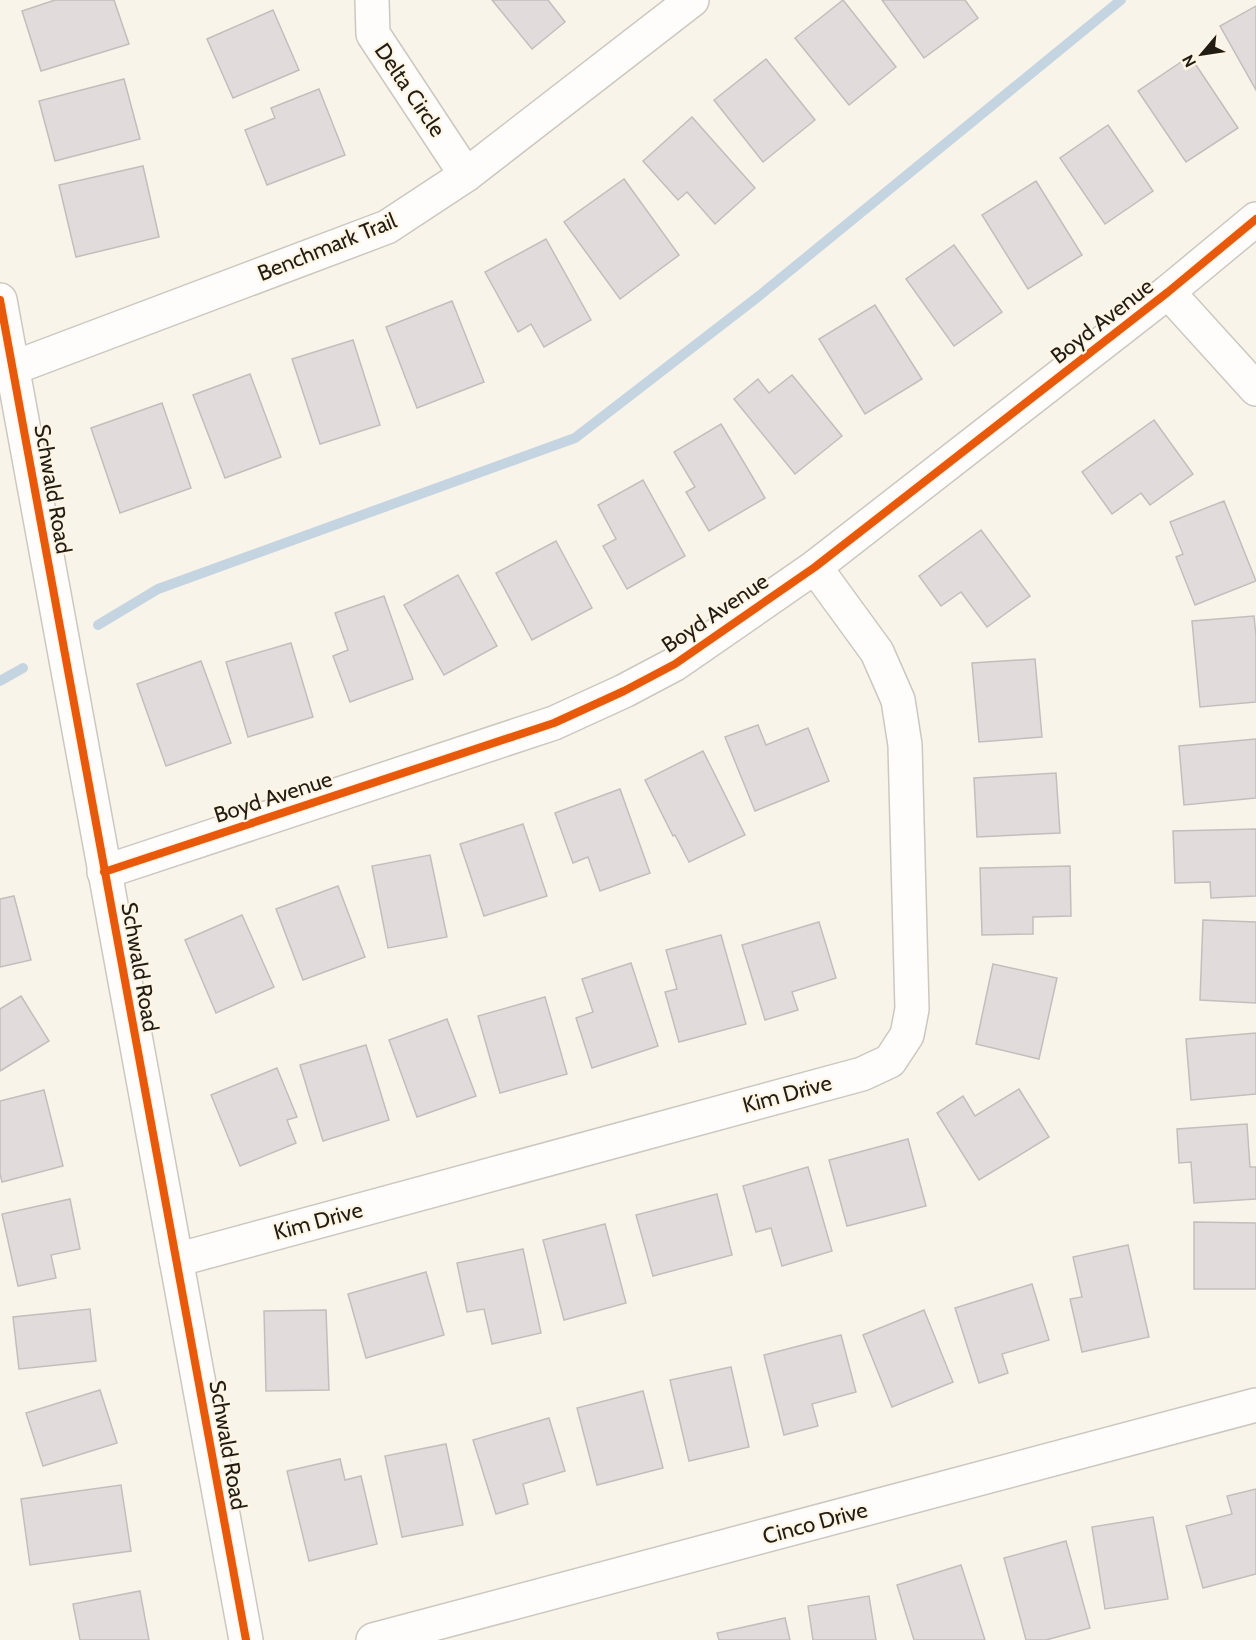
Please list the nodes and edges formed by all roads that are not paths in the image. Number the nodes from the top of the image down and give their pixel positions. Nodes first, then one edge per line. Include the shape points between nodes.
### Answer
1 (372, 0) edge
2 (692, 0) edge
3 (466, 175) junction
4 (1256, 219) edge
5 (1168, 292) junction
6 (0, 300) edge
7 (13, 368) junction
8 (1256, 389) edge
9 (815, 567) junction
10 (104, 872) junction
11 (176, 1260) junction
12 (1256, 1405) edge
13 (246, 1640) edge
14 (373, 1640) edge

1 - 3 street, Delta Circle via 373,34
2 - 3 street, Benchmark Trail
3 - 7 street, Benchmark Trail via 387,227
4 - 5 street, Boyd Avenue
5 - 8 street
5 - 9 street, Boyd Avenue
6 - 7 street, Schwald Road
7 - 10 street, Schwald Road
9 - 10 street, Boyd Avenue via 675,664 554,723
9 - 11 street, Kim Drive via 877,652 898,700 905,745 912,1009 907,1035 890,1061 862,1074
10 - 11 street, Schwald Road
11 - 13 street, Schwald Road
12 - 14 street, Cinco Drive

